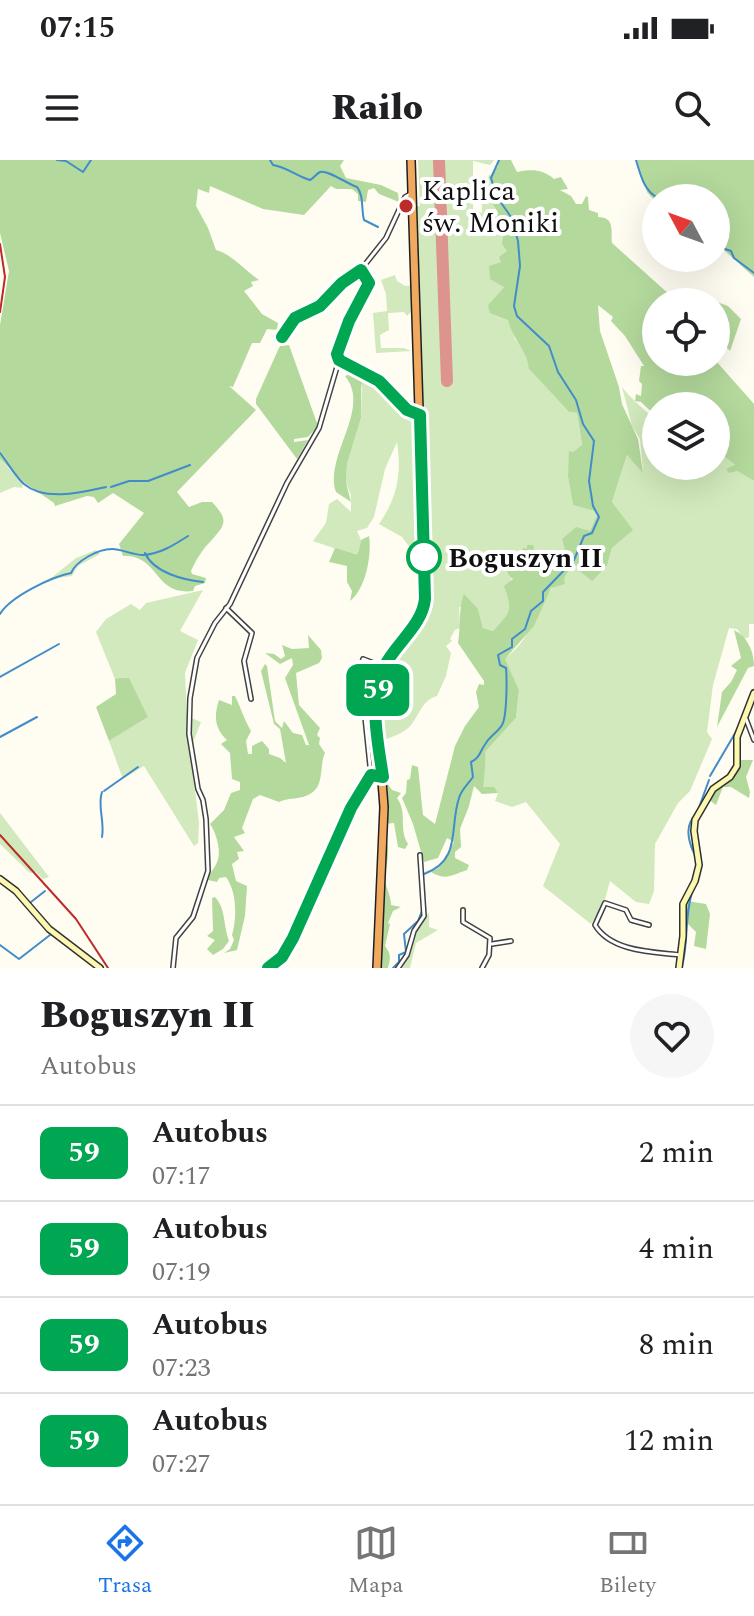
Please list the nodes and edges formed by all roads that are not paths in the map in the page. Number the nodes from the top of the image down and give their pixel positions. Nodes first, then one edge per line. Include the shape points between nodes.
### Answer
1 (411, 160) edge
2 (413, 193) junction
3 (361, 270) junction
4 (282, 337) dead end
5 (339, 360) junction
6 (420, 415) junction
7 (226, 608) junction
8 (384, 667) junction
9 (754, 693) edge
10 (251, 699) dead end
11 (745, 715) junction
12 (754, 740) edge
13 (371, 775) junction
14 (383, 777) junction
15 (420, 855) dead end
16 (1, 881) edge
17 (463, 910) dead end
18 (649, 925) dead end
19 (511, 941) dead end
20 (491, 947) junction
21 (681, 955) junction
22 (100, 968) edge
23 (173, 968) edge
24 (268, 968) edge
25 (376, 968) edge
26 (398, 968) edge
27 (482, 968) edge
28 (679, 968) edge

1 - 2 highway
2 - 3 street via 405,197 386,238
2 - 6 highway
3 - 4 street via 320,306 295,318
3 - 5 street via 369,283 344,334
5 - 6 street via 379,381 407,410
5 - 7 street via 321,423
6 - 8 highway via 425,604
7 - 10 street via 252,633 244,661
7 - 23 street via 197,658 190,698 190,740 206,819 208,871 193,917 176,938
8 - 13 street via 364,659 357,677
8 - 14 highway via 376,711
9 - 11 street
11 - 12 street
11 - 21 street via 736,743 737,766 714,787 694,825 699,865 683,904
13 - 14 street
13 - 24 street via 284,955
14 - 25 highway
15 - 26 street via 424,916
16 - 22 street via 49,929
17 - 20 street via 463,922 489,936
18 - 21 street via 605,903 595,925 616,942
19 - 20 street
20 - 27 street
21 - 28 street

